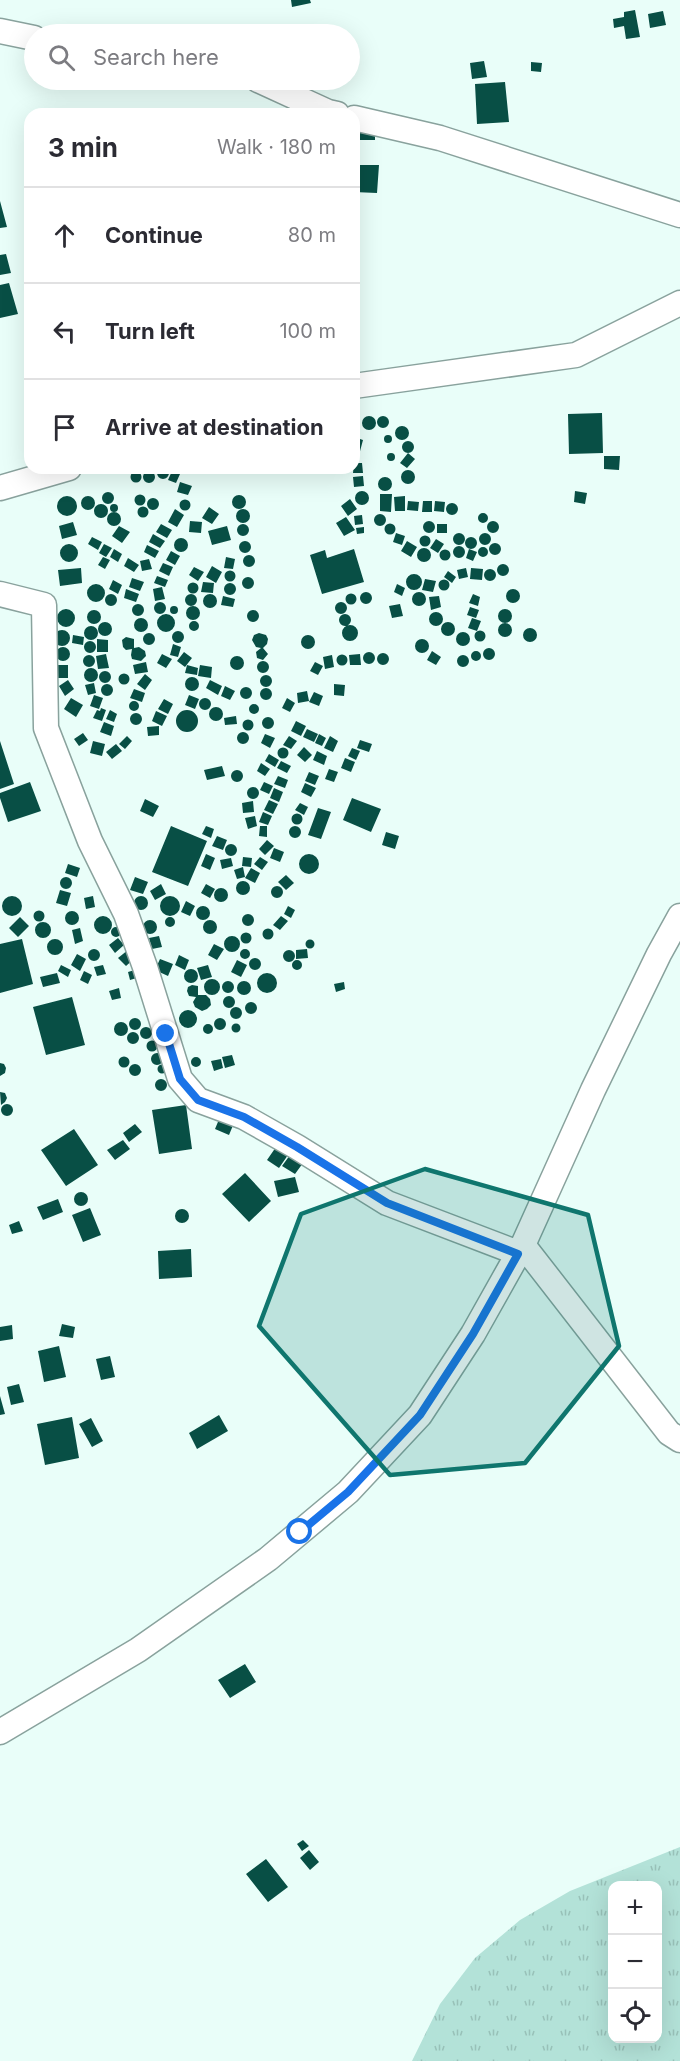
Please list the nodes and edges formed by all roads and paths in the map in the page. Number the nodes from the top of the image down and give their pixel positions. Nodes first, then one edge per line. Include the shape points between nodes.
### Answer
1 (0, 31) edge
2 (24, 36) edge
3 (280, 90) edge
4 (319, 108) edge
5 (360, 119) edge
6 (680, 215) edge
7 (680, 303) edge
8 (360, 385) edge
9 (48, 474) edge
10 (0, 488) edge
11 (0, 594) edge
12 (680, 916) edge
13 (521, 1249) junction
14 (680, 1440) edge
15 (0, 1732) edge

1 - 2 street
3 - 4 street
5 - 6 street via 440,138
7 - 8 street via 576,355
9 - 10 street
11 - 13 street via 44,605 46,728 90,841 126,914 180,1079 198,1100 244,1117 387,1203
12 - 13 street via 593,1090
13 - 14 street via 669,1433
13 - 15 street via 473,1334 420,1415 348,1492 268,1559 138,1650

